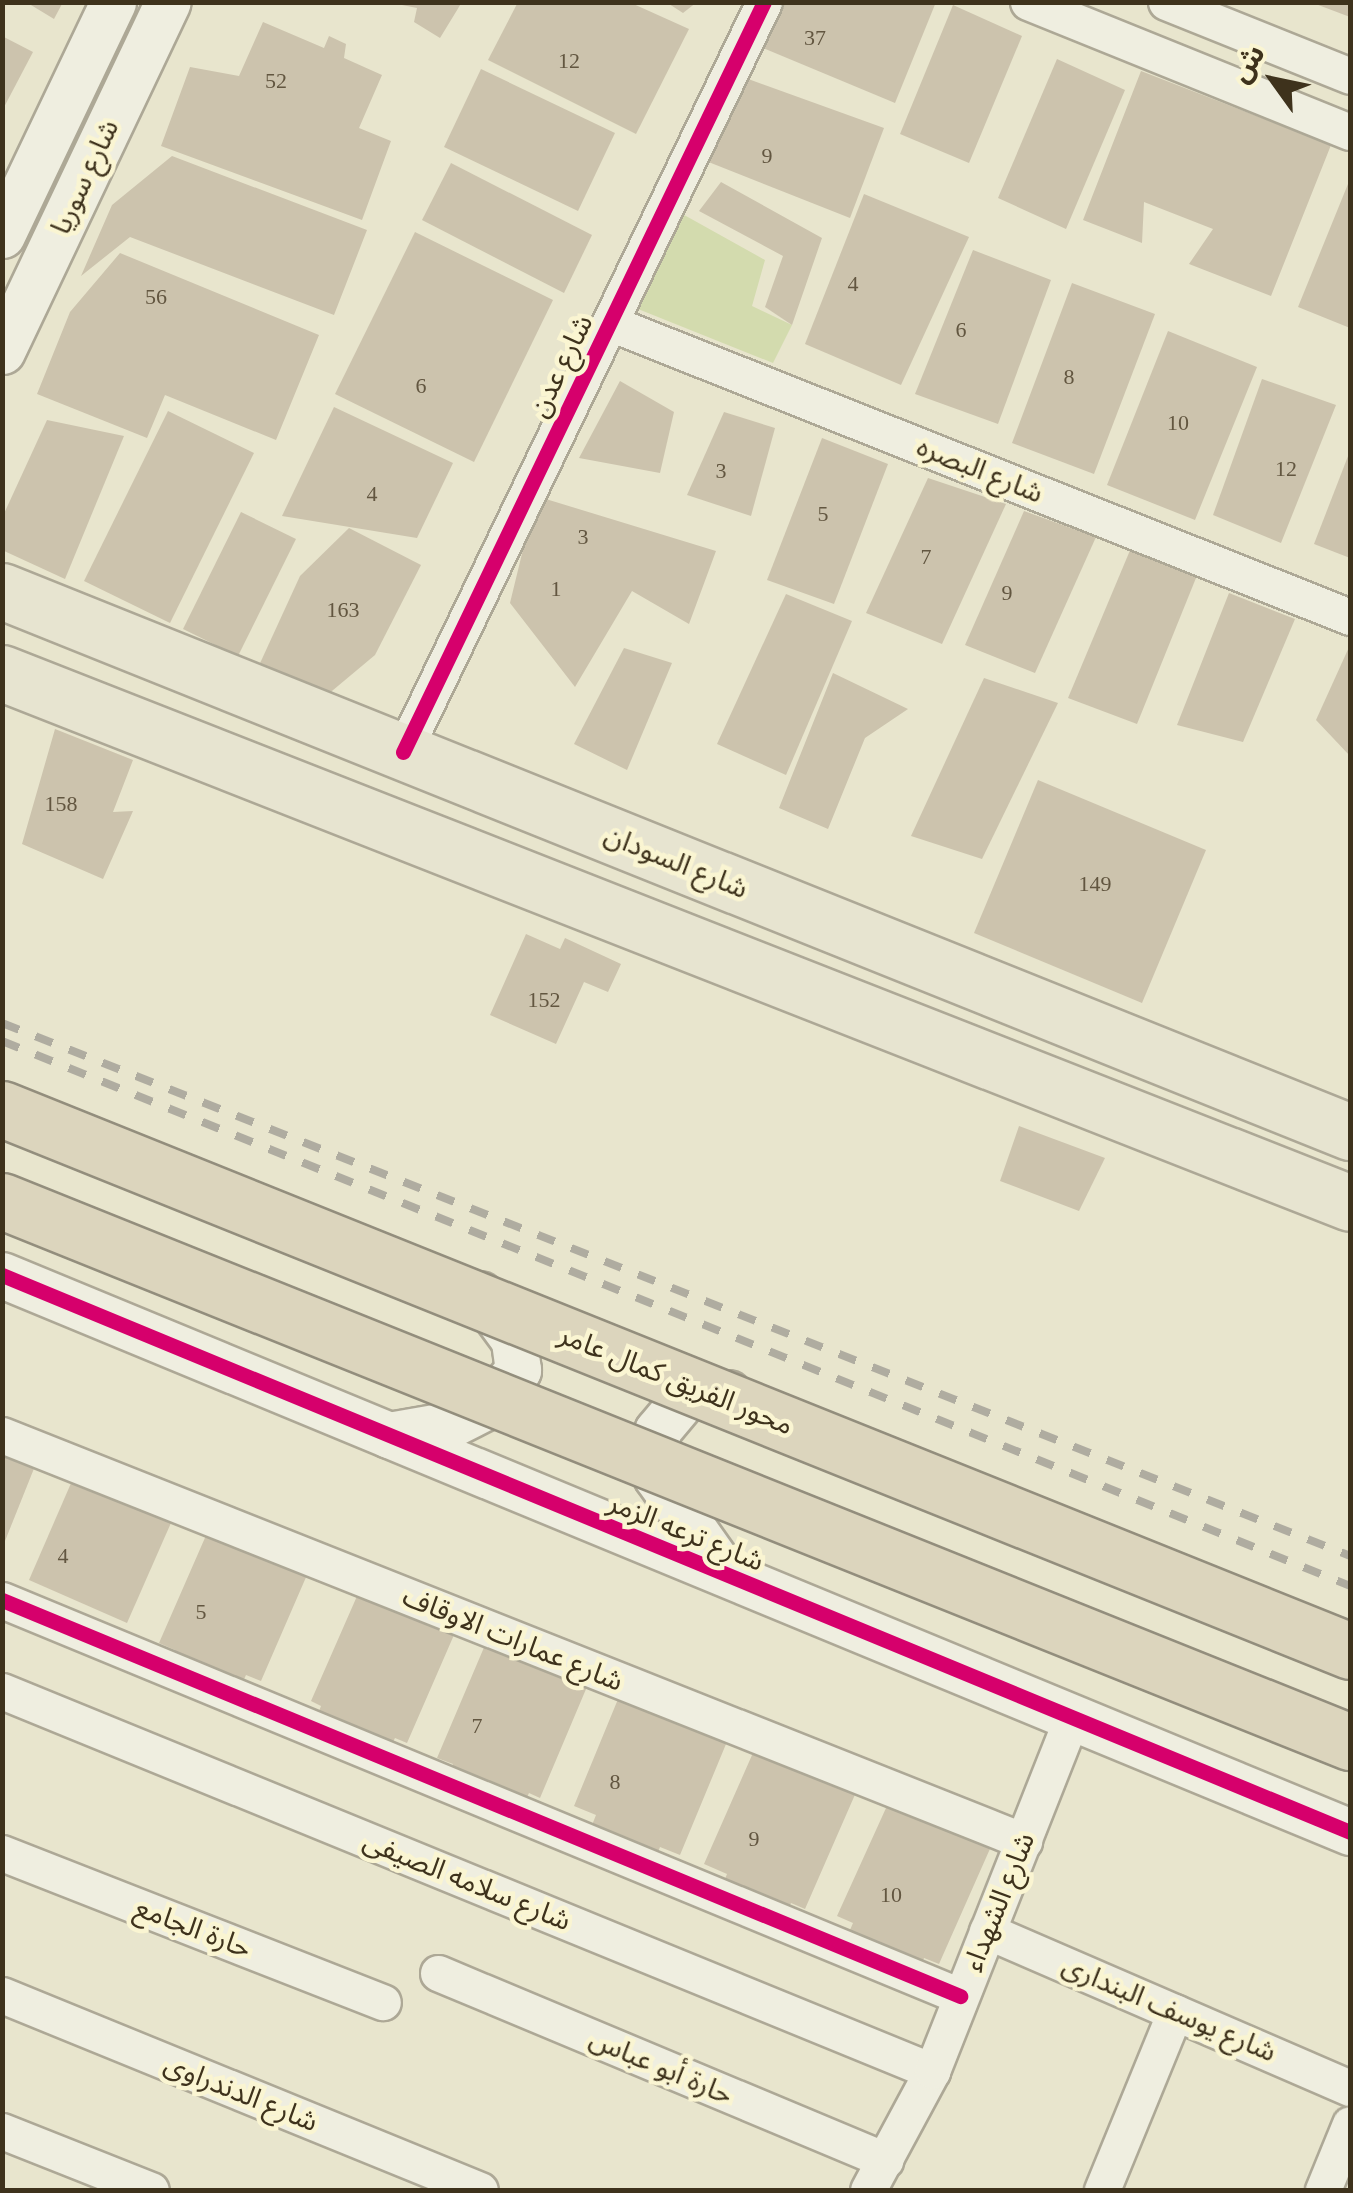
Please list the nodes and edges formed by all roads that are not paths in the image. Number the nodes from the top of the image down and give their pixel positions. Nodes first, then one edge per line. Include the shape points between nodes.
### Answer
1 (113, 2) edge
2 (168, 2) edge
3 (764, 2) edge
4 (1028, 2) edge
5 (1181, 5) edge
6 (1350, 76) edge
7 (1350, 132) edge
8 (2, 235) edge
9 (610, 323) junction
10 (2, 351) edge
11 (2, 591) edge
12 (1350, 617) edge
13 (2, 674) edge
14 (403, 752) junction
15 (2, 1109) edge
16 (1350, 1132) edge
17 (2, 1201) edge
18 (1350, 1203) edge
19 (462, 1269) dead end
20 (2, 1275) edge
21 (775, 1392) dead end
22 (2, 1435) edge
23 (389, 1436) junction
24 (727, 1576) junction
25 (2, 1600) edge
26 (1350, 1650) edge
27 (2, 1690) edge
28 (1072, 1718) junction
29 (1350, 1742) edge
30 (1350, 1832) edge
31 (1024, 1841) junction
32 (2, 1853) edge
33 (987, 1930) junction
34 (438, 1973) dead end
35 (2, 1994) edge
36 (960, 1996) junction
37 (383, 2002) dead end
38 (1176, 2012) junction
39 (932, 2071) junction
40 (1350, 2088) edge
41 (1350, 2124) edge
42 (2, 2130) edge
43 (876, 2175) edge
44 (152, 2190) edge
45 (480, 2190) edge
46 (1102, 2190) edge
47 (1324, 2190) edge

1 - 8 street, شارع سوريا
2 - 10 street, شارع سوريا
3 - 9 street, شارع عدن
4 - 7 street
5 - 6 street
9 - 12 street, شارع البصره
9 - 14 street, شارع عدن
11 - 14 main road, شارع السودان
13 - 18 main road
14 - 16 main road, شارع السودان
15 - 26 highway, محور الفريق كمال عامر, bridge
17 - 29 highway, bridge
19 - 23 street via 514,1340 518,1370 486,1406 452,1424
20 - 23 street, شارع ترعه الزمر
21 - 24 street via 688,1394 657,1430 656,1476 667,1502
22 - 31 street, شارع عمارات الاوقاف
23 - 24 street, شارع ترعه الزمر
24 - 28 street, شارع ترعه الزمر
25 - 36 street
27 - 39 street, شارع سلامه الصيفى
28 - 30 street, شارع ترعه الزمر
28 - 31 street, شارع الشهداء
31 - 33 street, شارع الشهداء
32 - 37 street, حارة الجامع
33 - 36 street, شارع الشهداء
33 - 38 street, شارع يوسف البندارى
34 - 43 street, حارة أبو عباس
35 - 45 street, شارع الدندراوى
36 - 39 street, شارع الشهداء
38 - 40 street, شارع يوسف البندارى
38 - 46 street
39 - 43 street, شارع الشهداء
41 - 47 street
42 - 44 street

